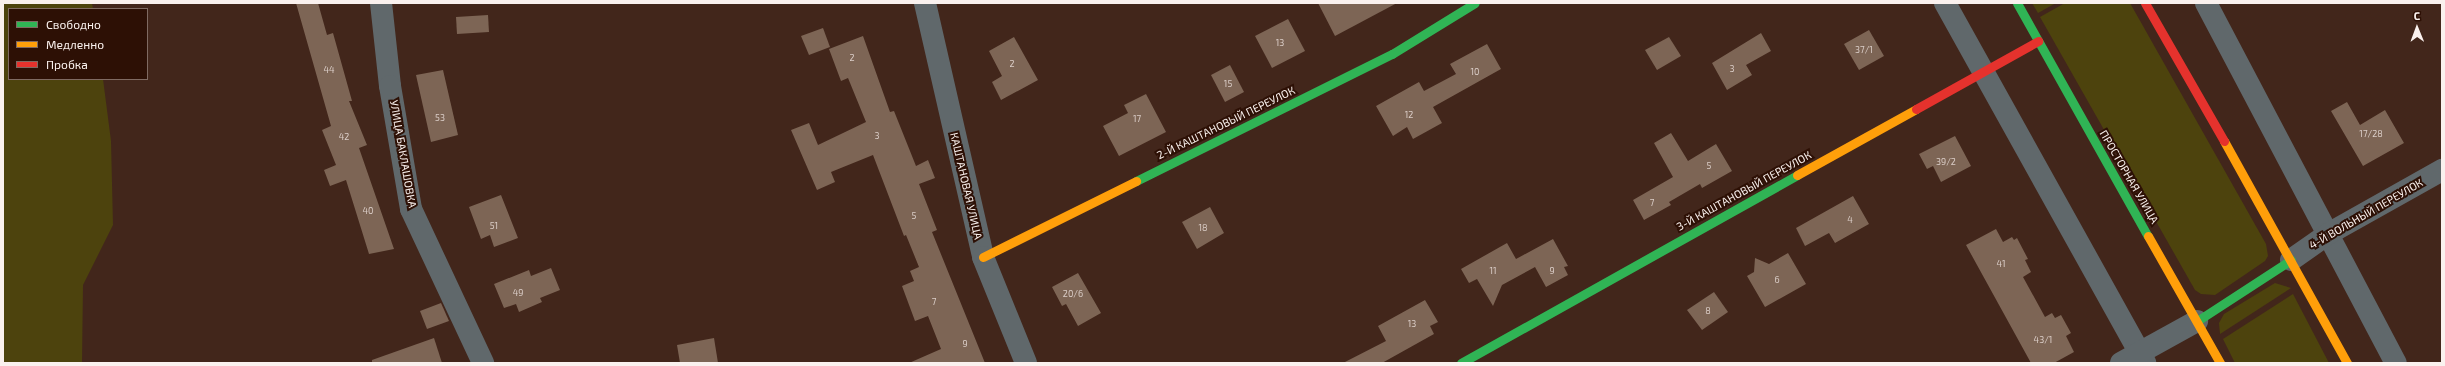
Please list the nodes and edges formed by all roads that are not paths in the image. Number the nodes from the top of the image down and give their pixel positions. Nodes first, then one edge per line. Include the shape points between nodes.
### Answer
1 (381, 3) edge
2 (925, 3) edge
3 (1475, 3) edge
4 (1945, 3) edge
5 (2017, 3) edge
6 (2146, 3) edge
7 (2206, 3) edge
8 (2038, 41) junction
9 (1983, 72) junction
10 (2442, 170) edge
11 (2328, 234) junction
12 (982, 257) junction
13 (2291, 260) junction
14 (2197, 321) junction
15 (2135, 360) edge
16 (483, 363) edge
17 (1026, 363) edge
18 (1461, 363) edge
19 (2220, 363) edge
20 (2347, 363) edge
21 (2396, 363) edge

1 - 16 street, УЛИЦА БАКЛАШОВКА via 390,86 411,209
2 - 12 street, КАШТАНОВАЯ УЛИЦА
3 - 12 street, 2-Й КАШТАНОВЫЙ ПЕРЕУЛОК via 1392,54
4 - 9 street
5 - 8 street, ПРОСТОРНАЯ УЛИЦА
6 - 13 street
7 - 11 street
8 - 9 street, 3-Й КАШТАНОВЫЙ ПЕРЕУЛОК
8 - 14 street, ПРОСТОРНАЯ УЛИЦА
9 - 15 street
9 - 18 street, 3-Й КАШТАНОВЫЙ ПЕРЕУЛОК
10 - 11 street, 4-Й ВОЛЬНЫЙ ПЕРЕУЛОК
11 - 13 street, 4-Й ВОЛЬНЫЙ ПЕРЕУЛОК
11 - 21 street
12 - 17 street, КАШТАНОВАЯ УЛИЦА
13 - 14 street
13 - 20 street
14 - 15 street
14 - 19 street, ПРОСТОРНАЯ УЛИЦА

